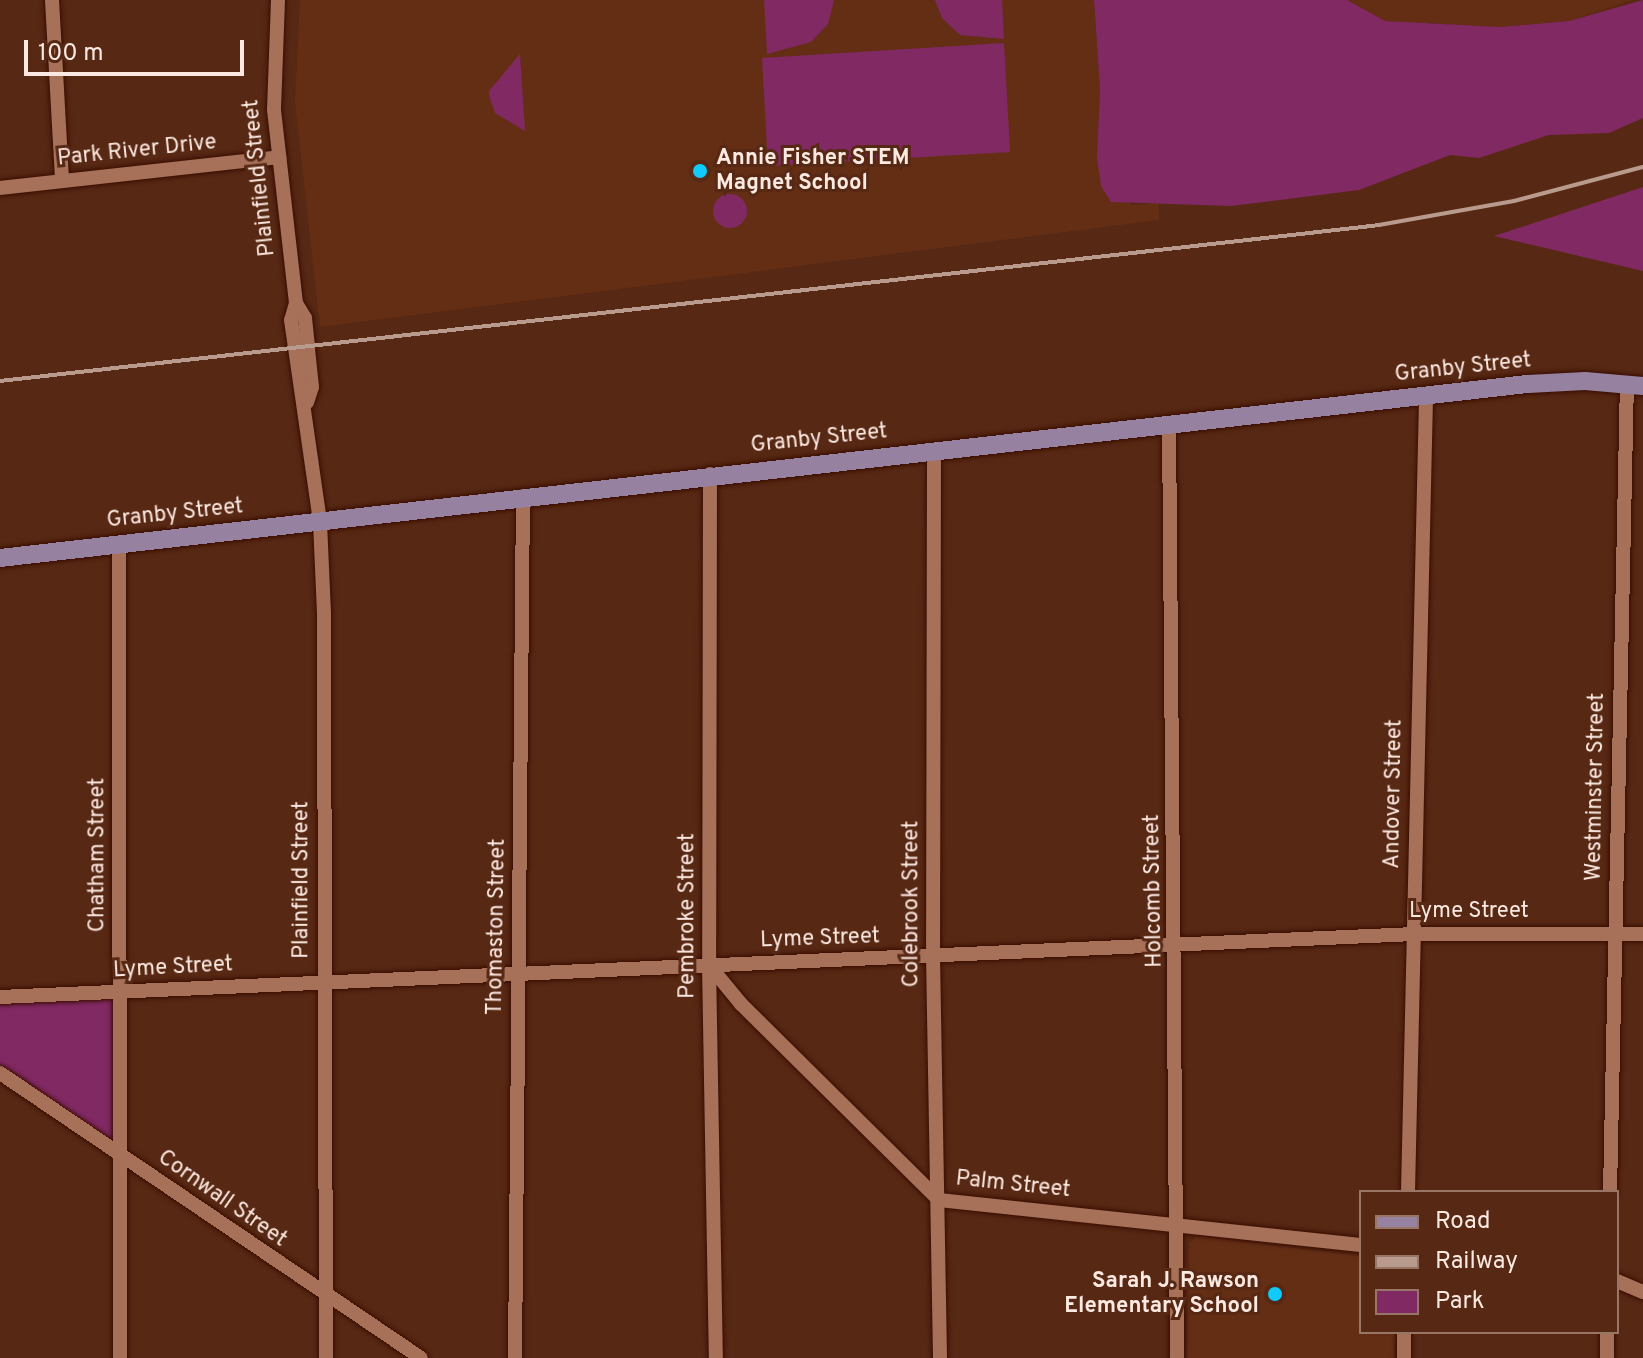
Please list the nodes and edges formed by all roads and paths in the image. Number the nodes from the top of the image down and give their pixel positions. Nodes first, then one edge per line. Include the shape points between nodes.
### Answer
1 (52, 0) edge
2 (278, 0) edge
3 (279, 157) junction
4 (62, 181) junction
5 (0, 188) edge
6 (1635, 385) edge
7 (1426, 396) junction
8 (1169, 424) junction
9 (934, 450) junction
10 (710, 474) junction
11 (523, 496) junction
12 (320, 522) junction
13 (119, 544) junction
14 (0, 558) edge
15 (1413, 934) junction
16 (1614, 934) junction
17 (1643, 934) edge
18 (1176, 945) junction
19 (933, 956) junction
20 (709, 965) junction
21 (518, 974) junction
22 (324, 983) junction
23 (120, 992) junction
24 (0, 997) edge
25 (0, 1073) edge
26 (120, 1154) junction
27 (1408, 1190) edge
28 (1610, 1190) edge
29 (939, 1200) junction
30 (1180, 1224) junction
31 (1359, 1245) edge
32 (1619, 1282) edge
33 (1643, 1292) edge
34 (327, 1298) junction
35 (1404, 1334) edge
36 (1607, 1334) edge
37 (120, 1358) edge
38 (326, 1358) edge
39 (421, 1358) edge
40 (515, 1358) edge
41 (716, 1358) edge
42 (940, 1358) edge
43 (1177, 1358) edge
44 (1404, 1358) edge
45 (1607, 1358) edge

1 - 4 street
2 - 3 street, Plainfield Street via 273,83
3 - 4 street, Park River Drive
3 - 12 street, Plainfield Street via 296,303 307,334 312,387 307,402
4 - 5 street, Park River Drive
6 - 7 main road, Granby Street via 1528,384
6 - 16 street, Westminster Street
7 - 8 main road, Granby Street
7 - 15 street, Andover Street
8 - 9 main road, Granby Street
8 - 18 street, Holcomb Street
9 - 10 main road, Granby Street
9 - 19 street, Colebrook Street
10 - 11 main road, Granby Street
10 - 20 street, Pembroke Street
11 - 12 main road, Granby Street
11 - 21 street, Thomaston Street
12 - 13 main road, Granby Street
12 - 22 street, Plainfield Street
13 - 14 main road, Granby Street
13 - 23 street, Chatham Street
15 - 16 street, Lyme Street
15 - 18 street, Lyme Street
15 - 27 street, Andover Street
16 - 17 street, Lyme Street
16 - 28 street, Westminster Street
18 - 19 street, Lyme Street
18 - 30 street, Holcomb Street
19 - 20 street, Lyme Street
19 - 29 street, Colebrook Street
20 - 21 street, Lyme Street
20 - 29 street, Palm Street via 741,1004
20 - 41 street, Pembroke Street
21 - 22 street, Lyme Street
21 - 40 street, Thomaston Street
22 - 23 street, Lyme Street
22 - 34 street, Plainfield Street
23 - 24 street, Lyme Street
23 - 26 street, Chatham Street
25 - 26 street, Cornwall Street
26 - 34 street, Cornwall Street
26 - 37 street, Chatham Street
29 - 30 street, Palm Street
29 - 42 street, Colebrook Street
30 - 31 street, Palm Street
30 - 43 street, Holcomb Street
32 - 33 street
34 - 38 street, Plainfield Street
34 - 39 street, Cornwall Street
35 - 44 street
36 - 45 street

